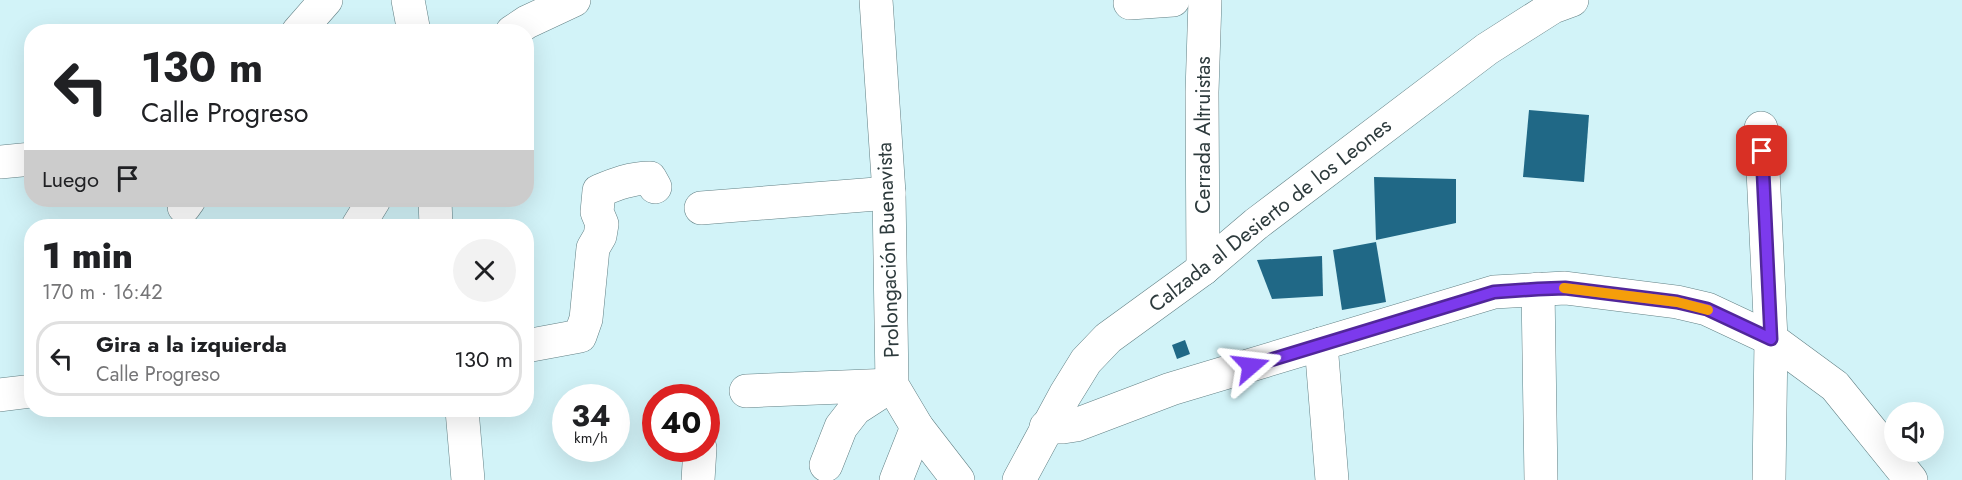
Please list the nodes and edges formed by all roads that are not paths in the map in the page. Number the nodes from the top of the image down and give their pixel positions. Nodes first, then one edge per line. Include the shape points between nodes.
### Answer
1 (326, 0) edge
2 (408, 0) edge
3 (574, 0) edge
4 (876, 0) edge
5 (1173, 0) edge
6 (1205, 0) edge
7 (1559, 2) edge
8 (1130, 3) dead end
9 (521, 18) edge
10 (305, 24) edge
11 (412, 24) edge
12 (1761, 128) dead end
13 (24, 160) edge
14 (0, 162) edge
15 (655, 187) dead end
16 (889, 193) junction
17 (701, 207) dead end
18 (1203, 269) junction
19 (1538, 289) junction
20 (1771, 339) junction
21 (1321, 344) junction
22 (534, 345) edge
23 (892, 386) junction
24 (746, 391) dead end
25 (24, 392) edge
26 (0, 395) edge
27 (463, 417) edge
28 (1046, 427) junction
29 (917, 428) junction
30 (700, 462) edge
31 (826, 465) dead end
32 (468, 480) edge
33 (699, 480) edge
34 (896, 480) edge
35 (958, 480) edge
36 (1019, 480) edge
37 (1332, 480) edge
38 (1541, 480) edge
39 (1769, 480) edge
40 (1911, 480) edge

1 - 10 street
2 - 11 street
3 - 9 street
4 - 16 street, Prolongación Buenavista
5 - 8 street
6 - 18 street, Cerrada Altruistas
7 - 18 street, Calzada al Desierto de los Leones via 1487,49 1256,224
12 - 20 street
13 - 14 street
15 - 22 street via 650,178 638,178 599,191 597,212 602,224 593,248 586,319 580,336
16 - 17 street
16 - 23 street, Prolongación Buenavista
18 - 28 street, Calzada al Desierto de los Leones via 1108,338 1086,362
19 - 20 street via 1565,288 1677,302 1707,309
19 - 21 street via 1494,292
19 - 38 street
20 - 39 street
20 - 40 street via 1835,386
21 - 28 street via 1171,389 1076,425
21 - 37 street
23 - 24 street
23 - 29 street, Prolongación Buenavista
23 - 31 street via 855,409 841,427
25 - 26 street
27 - 32 street
28 - 36 street, Calzada al Desierto de los Leones
29 - 34 street
29 - 35 street, Prolongación Buenavista
30 - 33 street

